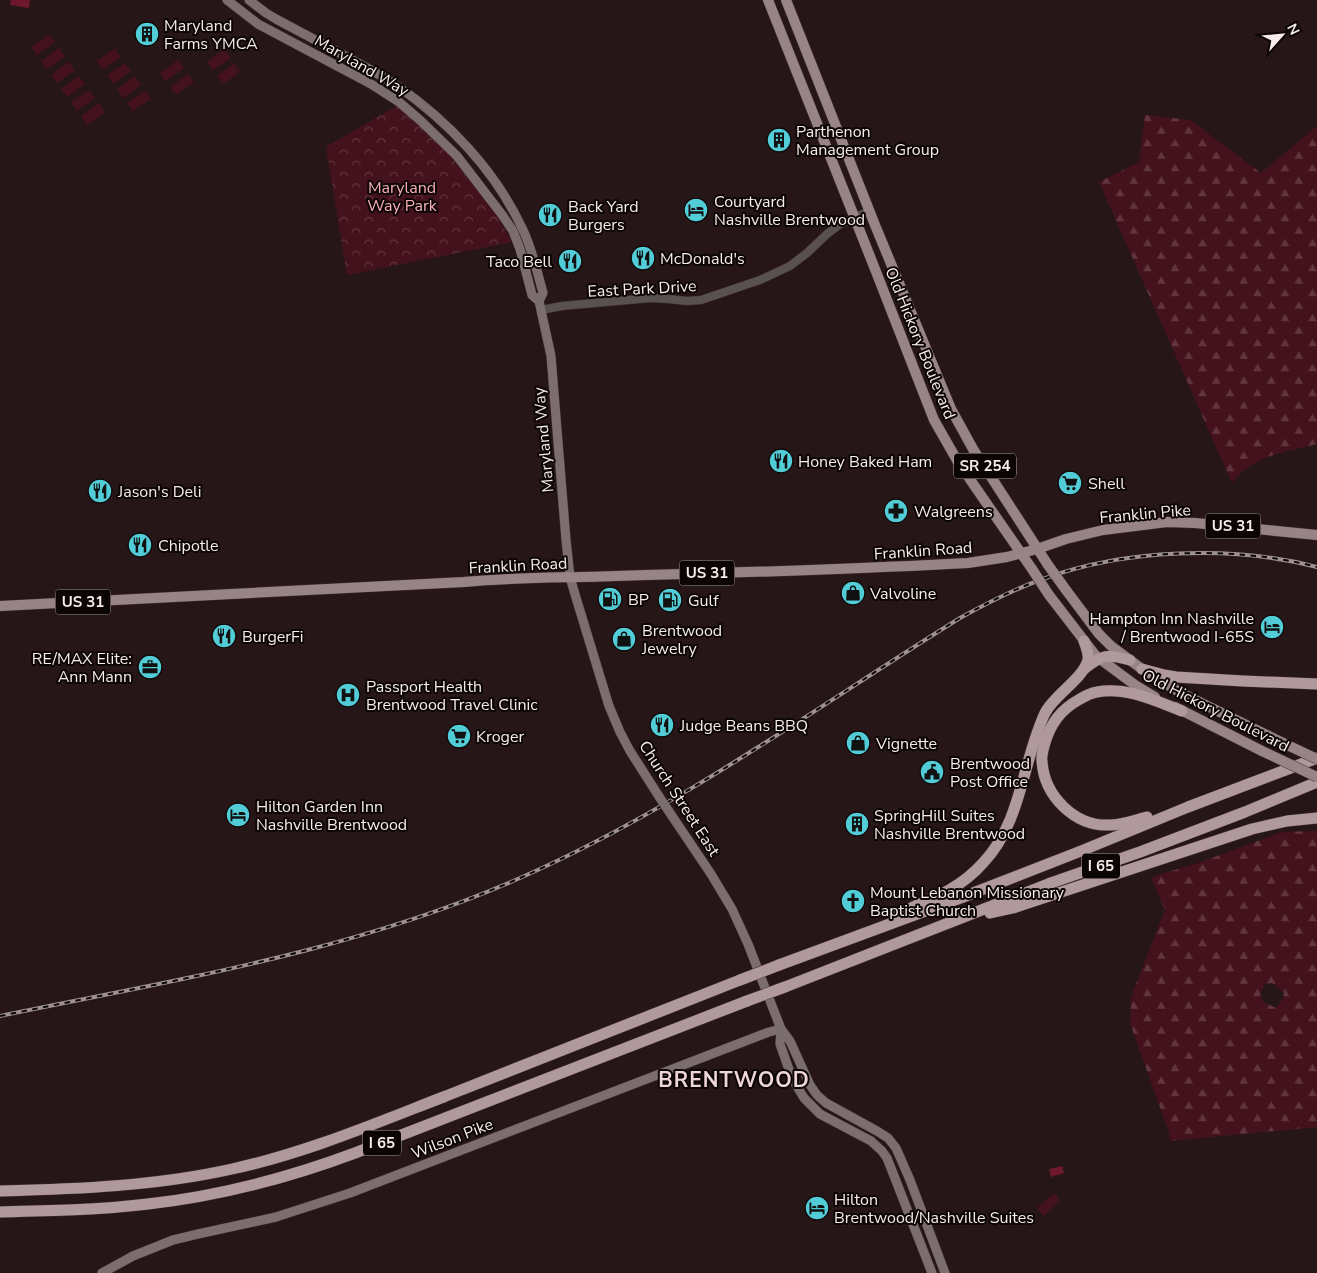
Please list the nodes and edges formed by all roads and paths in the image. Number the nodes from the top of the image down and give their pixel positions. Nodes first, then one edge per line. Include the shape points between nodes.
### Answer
1 (227, 0) edge
2 (249, 0) edge
3 (768, 0) edge
4 (786, 0) edge
5 (276, 19) junction
6 (268, 30) junction
7 (500, 188) junction
8 (488, 196) junction
9 (869, 211) junction
10 (855, 217) junction
11 (540, 305) junction
12 (1317, 535) edge
13 (1037, 549) junction
14 (1021, 553) junction
15 (570, 578) junction
16 (0, 606) edge
17 (1084, 642) junction
18 (1099, 659) junction
19 (1130, 660) junction
20 (1142, 669) junction
21 (1082, 671) junction
22 (1317, 684) edge
23 (1182, 711) junction
24 (1317, 758) edge
25 (1317, 777) edge
26 (1317, 782) edge
27 (1317, 789) edge
28 (1188, 807) junction
29 (1245, 812) junction
30 (1317, 818) edge
31 (956, 920) junction
32 (779, 965) junction
33 (781, 1029) junction
34 (0, 1192) edge
35 (0, 1212) edge
36 (102, 1273) edge
37 (932, 1273) edge
38 (945, 1273) edge

1 - 6 main road, Maryland Way
2 - 5 main road, Maryland Way
3 - 10 main road, Old Hickory Boulevard / SR 254
4 - 9 main road, Old Hickory Boulevard / SR 254
5 - 6 main road
5 - 7 main road, Maryland Way via 377,73 431,111 468,148
6 - 8 main road, Maryland Way via 399,102 457,156
7 - 8 main road
7 - 11 main road, Maryland Way via 530,246 543,293
8 - 11 main road, Maryland Way via 513,231 532,295
9 - 10 street, East Park Drive
9 - 13 main road, Old Hickory Boulevard / SR 254 via 952,409 973,449
10 - 11 street, East Park Drive via 833,228 790,266 701,300 650,298
10 - 14 main road, Old Hickory Boulevard / SR 254 via 934,420 958,462
11 - 15 main road, Maryland Way via 551,356
12 - 13 main road, Franklin Pike / US 31 via 1167,522 1103,530
13 - 14 main road, Franklin Road / US 31
13 - 19 main road, Old Hickory Boulevard / SR 254, bridge via 1100,634
14 - 15 main road, Franklin Road / US 31 via 968,563 888,568
14 - 17 main road, Old Hickory Boulevard / SR 254, bridge
15 - 16 main road, Franklin Road / US 31
15 - 33 main road, Church Street East, bridge via 620,732 732,909
17 - 18 main road, Old Hickory Boulevard / SR 254
17 - 21 highway via 1088,659
18 - 19 highway via 1106,655
18 - 21 highway
18 - 23 main road, Old Hickory Boulevard / SR 254 via 1134,686
19 - 20 main road, Old Hickory Boulevard / SR 254
20 - 22 highway via 1182,677
20 - 24 main road, Old Hickory Boulevard / SR 254, bridge via 1181,693
21 - 32 highway via 1046,710 1008,826 984,863 948,892
23 - 25 main road, Old Hickory Boulevard / SR 254, bridge
23 - 28 highway via 1131,694 1096,692 1069,705 1058,716 1041,760 1050,790 1059,803 1092,823 1110,826
24 - 28 highway, I 65
26 - 29 highway, I 65
27 - 29 highway
28 - 32 highway, I 65 via 964,897
29 - 31 highway, I 65
30 - 31 highway via 1252,830 1013,908
31 - 35 highway, I 65, bridge via 355,1153 277,1179 218,1193 148,1204
32 - 34 highway, I 65, bridge via 344,1135 275,1158 224,1171 145,1184
33 - 36 main road, Wilson Pike via 361,1189 313,1206 165,1243
33 - 37 main road, Church Street East via 780,1044 792,1078 804,1098 820,1114 871,1141 887,1158
33 - 38 main road, Church Street East via 817,1095 878,1131 896,1148

